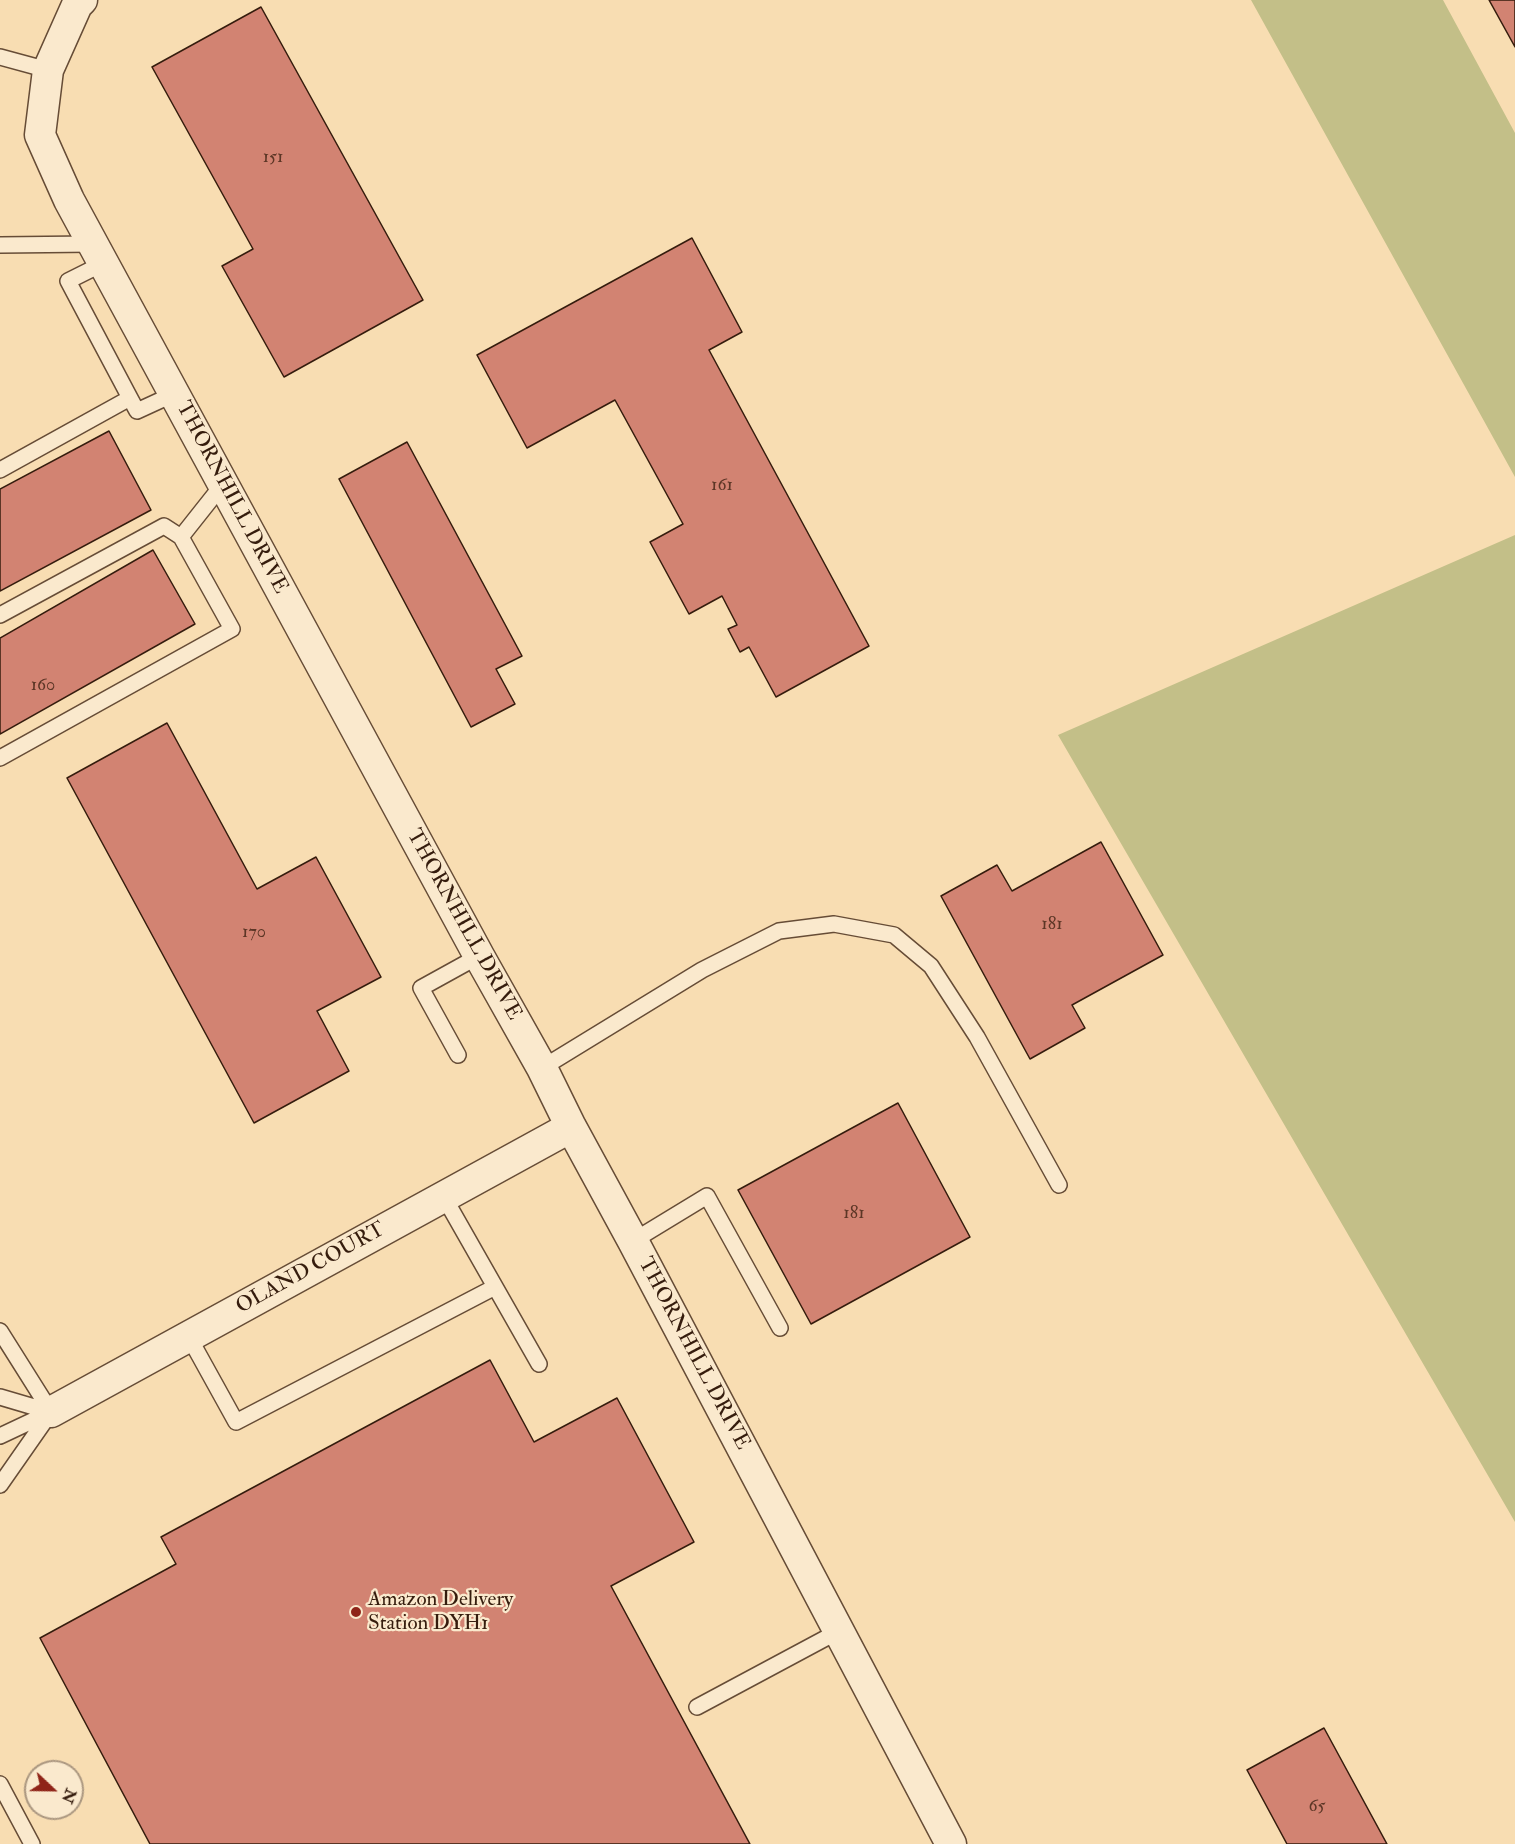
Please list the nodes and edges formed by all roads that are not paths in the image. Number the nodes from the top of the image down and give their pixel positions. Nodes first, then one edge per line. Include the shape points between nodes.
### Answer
1 (77, 2) edge
2 (0, 57) edge
3 (48, 70) junction
4 (0, 245) edge
5 (98, 253) junction
6 (174, 394) junction
7 (130, 398) junction
8 (0, 470) edge
9 (223, 484) junction
10 (181, 537) junction
11 (0, 615) edge
12 (0, 758) edge
13 (479, 956) junction
14 (458, 1055) dead end
15 (542, 1068) junction
16 (571, 1127) junction
17 (1059, 1185) dead end
18 (444, 1197) junction
19 (633, 1241) junction
20 (495, 1287) junction
21 (780, 1328) dead end
22 (0, 1331) edge
23 (189, 1336) junction
24 (538, 1364) dead end
25 (0, 1397) edge
26 (51, 1412) junction
27 (0, 1436) edge
28 (0, 1485) edge
29 (839, 1631) junction
30 (697, 1707) dead end
31 (0, 1785) edge
32 (32, 1844) edge
33 (951, 1844) edge

1 - 3 street, THORNHILL DRIVE
2 - 3 lane
3 - 5 street, THORNHILL DRIVE via 40,135
4 - 5 lane
5 - 6 street, THORNHILL DRIVE
5 - 7 lane via 68,281
6 - 7 lane via 137,411
6 - 9 street, THORNHILL DRIVE
7 - 8 lane
9 - 10 lane
9 - 13 street, THORNHILL DRIVE
10 - 11 lane via 164,526
10 - 12 lane via 232,629
13 - 14 lane via 421,988
13 - 15 street, THORNHILL DRIVE
15 - 16 street, THORNHILL DRIVE
15 - 17 lane via 702,970 779,931 834,924 894,935 931,966 977,1037
16 - 18 street, OLAND COURT
16 - 19 street, THORNHILL DRIVE
18 - 20 lane
18 - 23 street, OLAND COURT
19 - 21 lane via 707,1196
19 - 29 street, THORNHILL DRIVE
20 - 23 lane via 236,1422
20 - 24 lane
22 - 26 lane
23 - 26 street, OLAND COURT
25 - 26 lane
26 - 27 lane
26 - 28 lane
29 - 30 lane
29 - 33 street, THORNHILL DRIVE
31 - 32 lane

